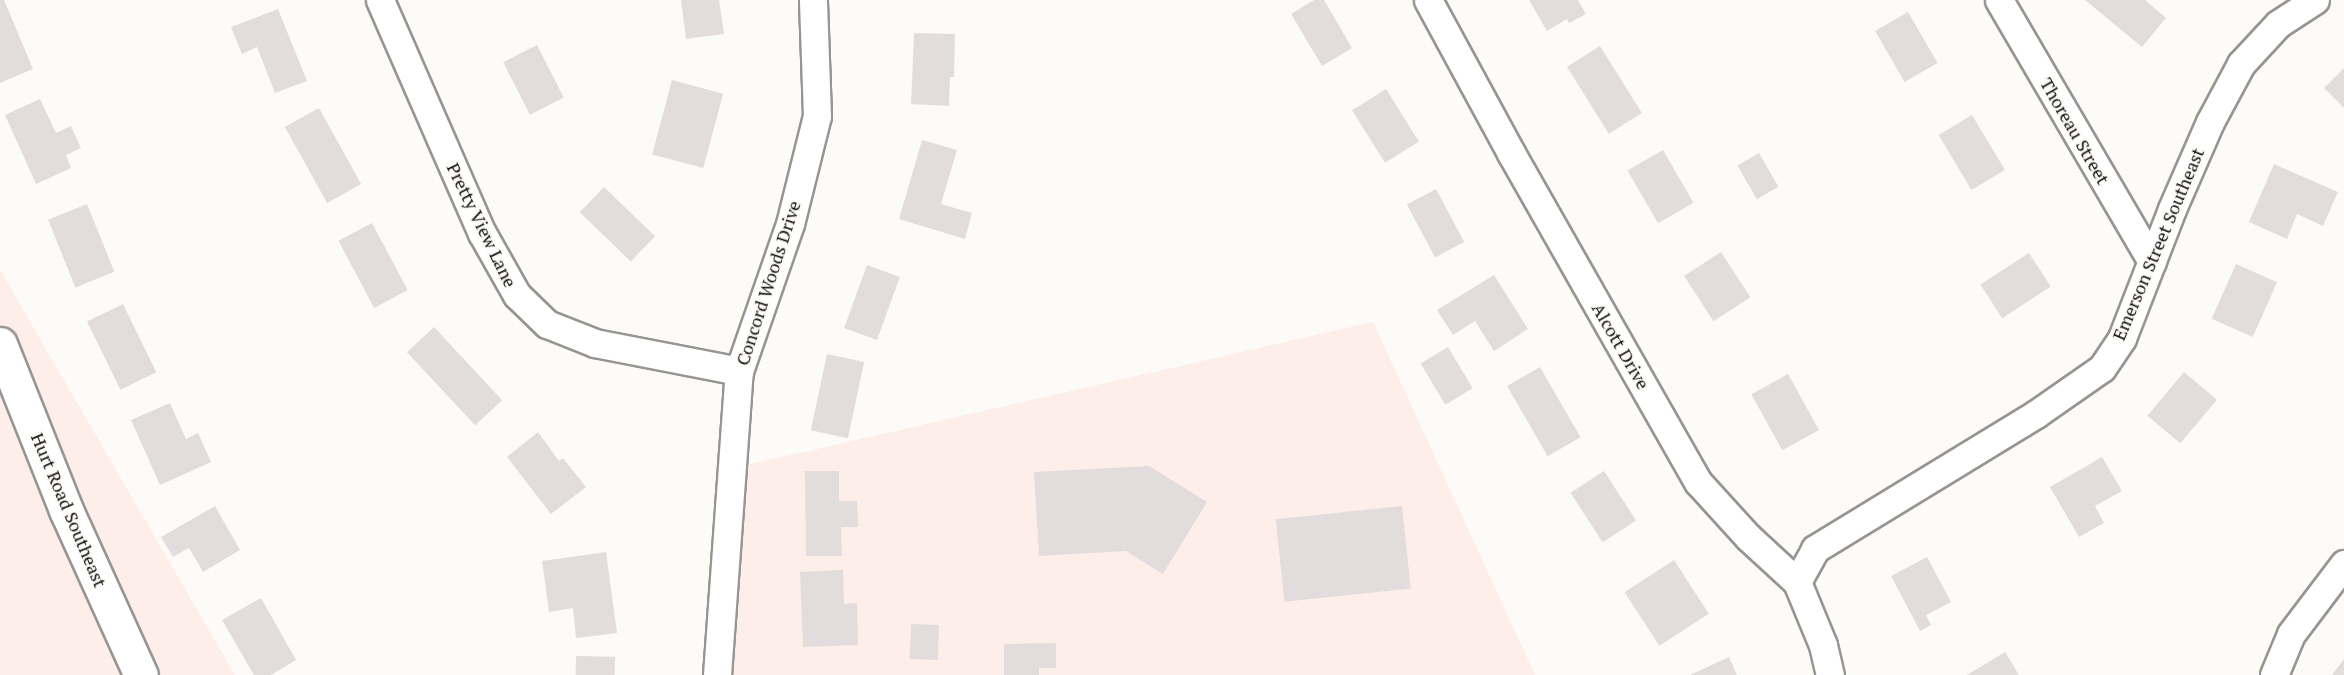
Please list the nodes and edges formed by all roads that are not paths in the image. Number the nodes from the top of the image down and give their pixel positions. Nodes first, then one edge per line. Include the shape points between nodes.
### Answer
1 (380, 0) edge
2 (813, 0) edge
3 (1428, 0) edge
4 (1999, 0) edge
5 (2315, 0) edge
6 (2152, 262) junction
7 (0, 344) edge
8 (739, 371) junction
9 (2344, 564) edge
10 (1797, 582) junction
11 (141, 675) edge
12 (717, 675) edge
13 (1830, 675) edge
14 (2274, 675) edge

1 - 8 street, Pretty View Lane via 482,233 517,295 547,324 595,343
2 - 8 street, Concord Woods Drive via 817,116 790,224
3 - 10 street, Alcott Drive via 1698,482 1748,537
4 - 6 street, Thoreau Street
5 - 6 street, Emerson Street Southeast via 2278,24 2241,64 2210,123
6 - 10 street, Emerson Street Southeast via 2122,338 2102,368 2036,414 1815,549
7 - 11 street, Hurt Road Southeast via 66,510
8 - 12 street, Concord Woods Drive
9 - 14 street via 2291,634
10 - 13 street, Alcott Drive via 1823,645

